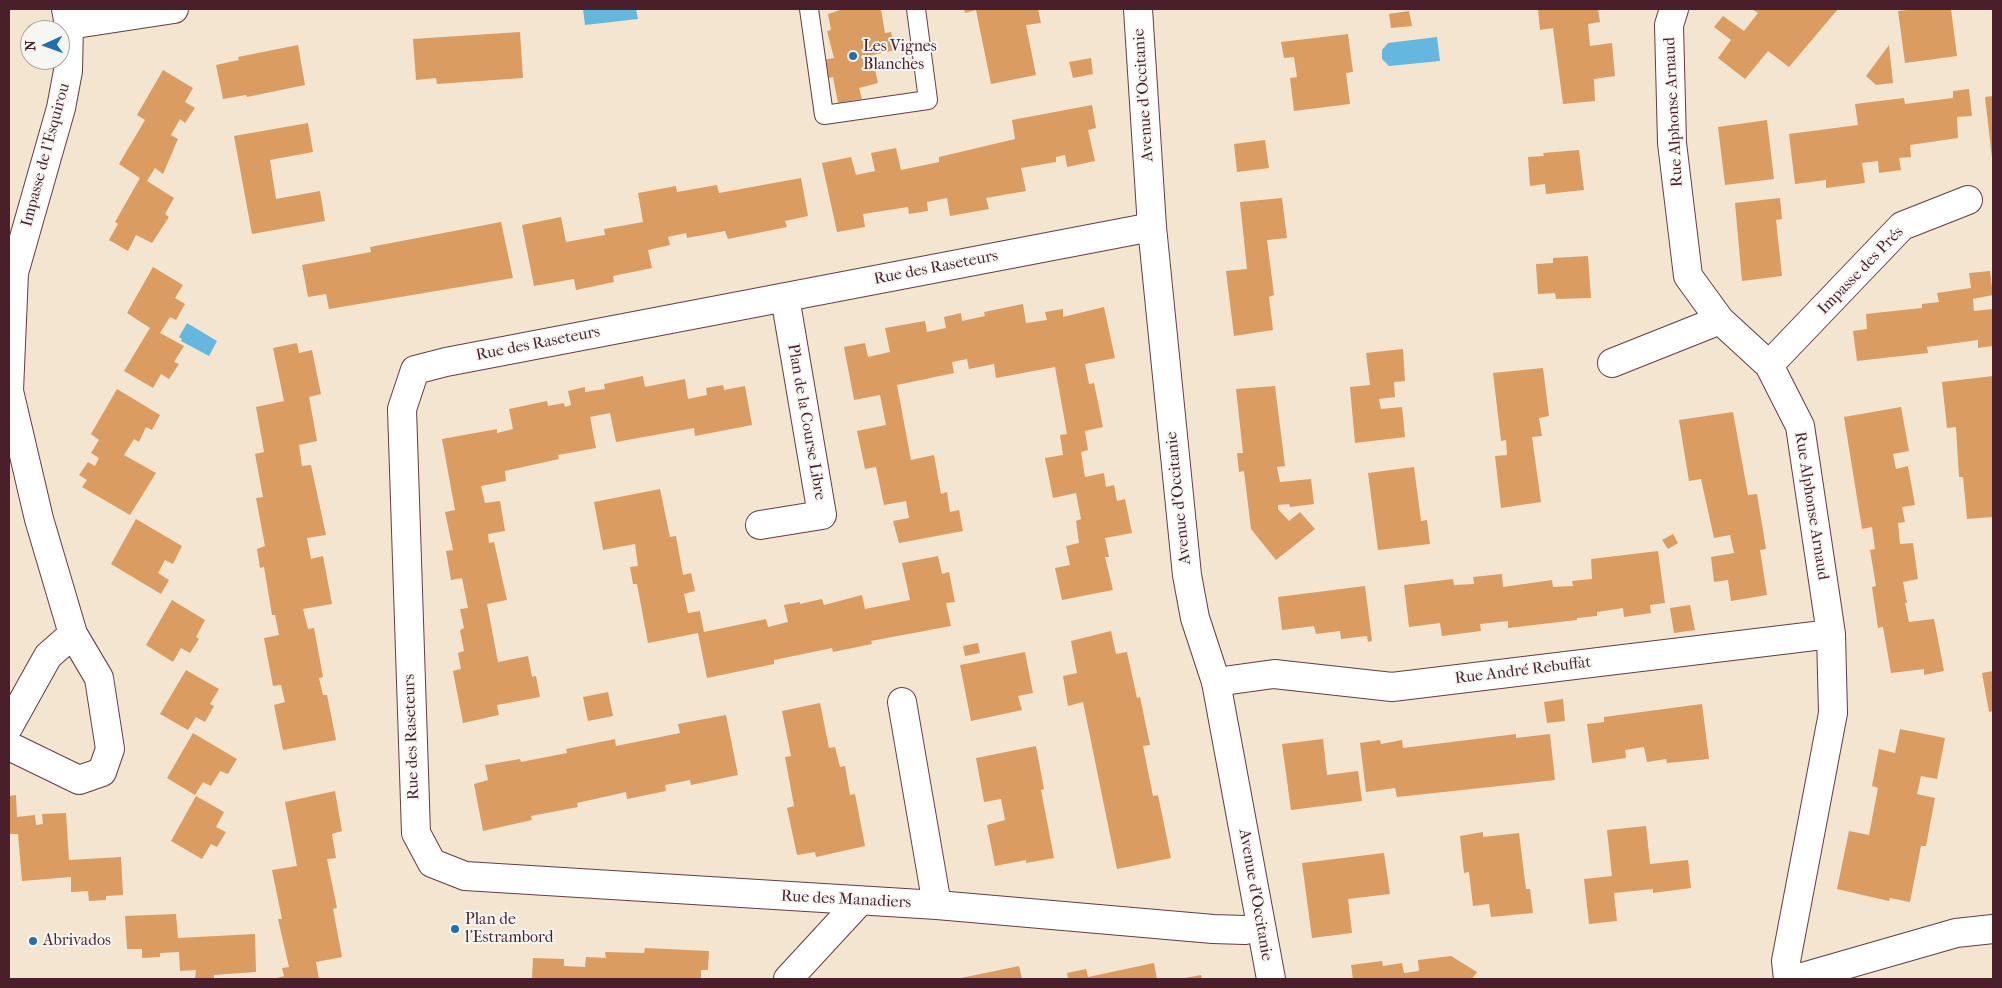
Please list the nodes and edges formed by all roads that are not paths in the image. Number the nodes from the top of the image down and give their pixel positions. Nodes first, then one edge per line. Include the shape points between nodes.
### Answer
1 (174, 9) edge
2 (809, 9) edge
3 (916, 9) edge
4 (1138, 9) edge
5 (1674, 9) edge
6 (67, 17) edge
7 (1968, 200) dead end
8 (1152, 227) junction
9 (785, 297) junction
10 (1720, 320) junction
11 (1612, 363) dead end
12 (1770, 365) junction
13 (760, 525) dead end
14 (73, 634) junction
15 (1830, 634) junction
16 (1216, 682) junction
17 (902, 702) dead end
18 (9, 726) edge
19 (9, 746) edge
20 (432, 863) joint
21 (860, 901) junction
22 (937, 905) junction
23 (1261, 927) junction
24 (1993, 929) edge
25 (788, 979) edge
26 (1271, 979) edge
27 (1788, 979) edge
28 (1796, 979) edge

1 - 6 street
2 - 3 lane via 824,115 928,100
4 - 8 street, Avenue d'Occitanie
5 - 10 street, Rue Alphonse Arnaud via 1669,25 1672,142 1688,276
6 - 14 street, Impasse de l'Esquirou via 68,71 61,108 14,273 9,391 39,519
7 - 12 street, Impasse des Prés via 1902,226
8 - 9 street, Rue des Raseteurs
8 - 16 street, Avenue d'Occitanie via 1187,575 1195,618
9 - 13 street, Plan de la Course Libre via 822,515
9 - 20 street, Rue des Raseteurs via 415,370 402,409 416,833
10 - 11 street
10 - 12 street, Rue Alphonse Arnaud
12 - 15 street, Rue Alphonse Arnaud via 1800,426
14 - 18 street via 48,656
14 - 19 street, Impasse de l'Esquirou via 99,678 110,749 102,772 78,780
15 - 16 street, Rue André Rebuffat via 1392,687 1274,674
15 - 27 street, Rue Alphonse Arnaud via 1833,713 1786,960
16 - 23 street, Avenue d'Occitanie
17 - 22 street
20 - 21 street, Rue des Manadiers via 465,876
21 - 22 street, Rue des Manadiers
21 - 25 street
22 - 23 street, Rue des Manadiers via 1213,929
23 - 26 street, Avenue d'Occitanie
24 - 28 street via 1956,933

